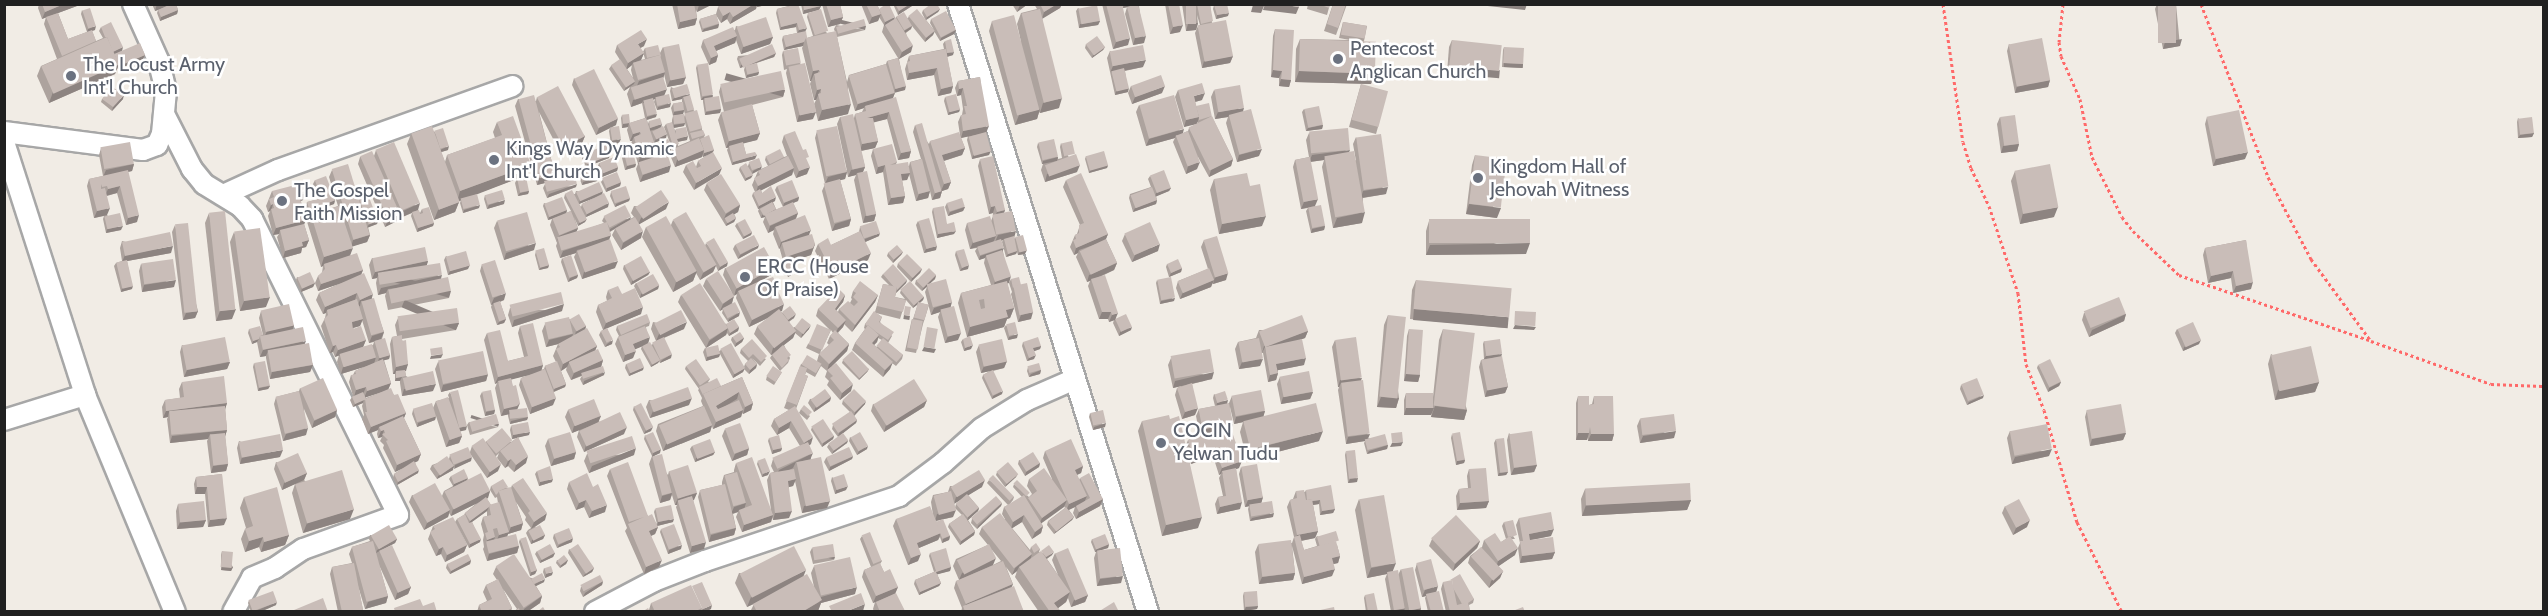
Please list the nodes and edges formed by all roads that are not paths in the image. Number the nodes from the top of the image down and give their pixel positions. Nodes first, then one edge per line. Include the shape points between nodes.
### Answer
1 (133, 4) edge
2 (958, 4) edge
3 (512, 86) dead end
4 (164, 114) junction
5 (4, 132) edge
6 (4, 142) edge
7 (223, 195) junction
8 (1075, 379) junction
9 (85, 395) junction
10 (4, 420) edge
11 (175, 612) edge
12 (233, 612) edge
13 (595, 612) edge
14 (1148, 612) edge

1 - 4 street via 159,62 166,91
2 - 8 street
3 - 7 street via 278,170
4 - 5 street via 162,134 156,145 143,150
4 - 7 street via 192,169 204,184
6 - 9 street
7 - 12 street via 252,219 399,515 303,549 252,578
8 - 13 street via 1027,400 982,428 899,496 705,561 654,581
8 - 14 street
9 - 10 street
9 - 11 street

